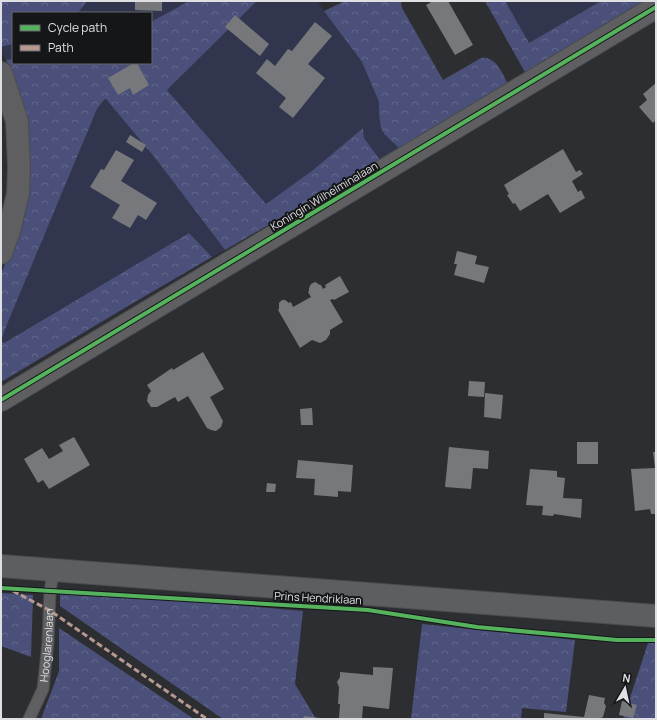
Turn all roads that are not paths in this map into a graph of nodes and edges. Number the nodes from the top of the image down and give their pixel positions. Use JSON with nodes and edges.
{"nodes":[{"id":1,"x":656,"y":7,"type":"edge"},
{"id":2,"x":1,"y":73,"type":"edge"},
{"id":3,"x":1,"y":253,"type":"edge"},
{"id":4,"x":1,"y":400,"type":"edge"},
{"id":5,"x":1,"y":566,"type":"edge"},
{"id":6,"x":54,"y":569,"type":"junction"},
{"id":7,"x":656,"y":616,"type":"edge"},
{"id":8,"x":28,"y":719,"type":"edge"}],
"edges":[{"from":1,"to":4,"type":"street","name":"Koningin Wilhelminalaan"},
{"from":2,"to":3,"type":"street"},
{"from":5,"to":6,"type":"main road","name":"Prins Hendriklaan"},
{"from":6,"to":7,"type":"main road","name":"Prins Hendriklaan"},
{"from":6,"to":8,"type":"lane","name":"Hooglarenlaan"}]}
